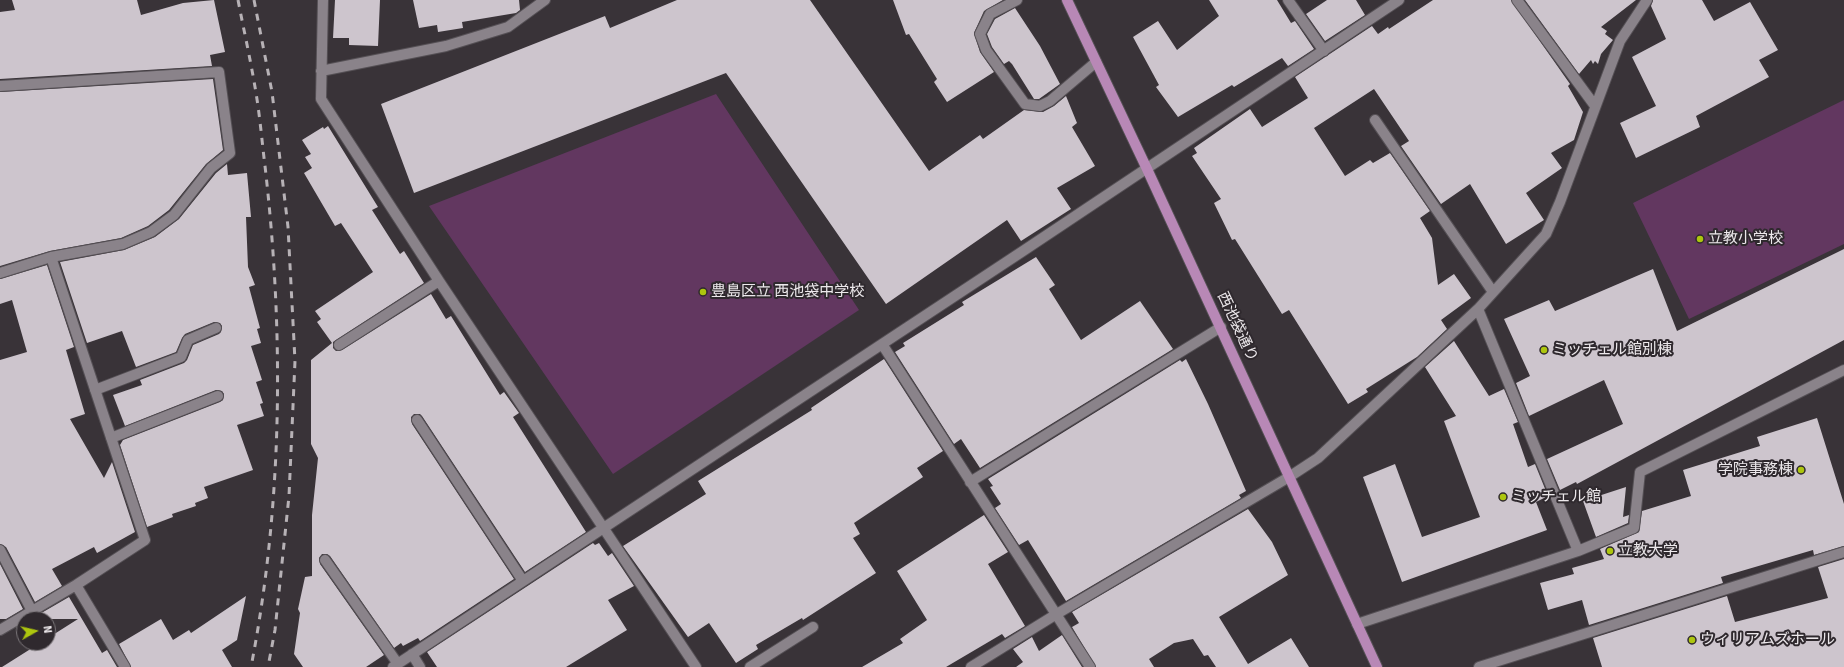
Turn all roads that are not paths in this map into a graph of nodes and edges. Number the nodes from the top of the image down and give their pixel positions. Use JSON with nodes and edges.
{"nodes":[{"id":1,"x":323,"y":0,"type":"edge"},
{"id":2,"x":545,"y":0,"type":"edge"},
{"id":3,"x":1018,"y":0,"type":"edge"},
{"id":4,"x":1067,"y":0,"type":"edge"},
{"id":5,"x":1288,"y":0,"type":"edge"},
{"id":6,"x":1399,"y":0,"type":"edge"},
{"id":7,"x":1517,"y":0,"type":"edge"},
{"id":8,"x":1647,"y":0,"type":"edge"},
{"id":9,"x":1324,"y":50,"type":"junction"},
{"id":10,"x":1096,"y":62,"type":"junction"},
{"id":11,"x":321,"y":71,"type":"junction"},
{"id":12,"x":0,"y":86,"type":"edge"},
{"id":13,"x":1596,"y":106,"type":"junction"},
{"id":14,"x":1375,"y":120,"type":"dead end"},
{"id":15,"x":1147,"y":169,"type":"junction"},
{"id":16,"x":51,"y":257,"type":"junction"},
{"id":17,"x":0,"y":273,"type":"edge"},
{"id":18,"x":439,"y":281,"type":"junction"},
{"id":19,"x":1493,"y":292,"type":"junction"},
{"id":20,"x":1478,"y":309,"type":"junction"},
{"id":21,"x":1221,"y":327,"type":"junction"},
{"id":22,"x":216,"y":328,"type":"dead end"},
{"id":23,"x":882,"y":344,"type":"junction"},
{"id":24,"x":339,"y":345,"type":"dead end"},
{"id":25,"x":1844,"y":370,"type":"edge"},
{"id":26,"x":95,"y":390,"type":"junction"},
{"id":27,"x":218,"y":396,"type":"dead end"},
{"id":28,"x":417,"y":420,"type":"dead end"},
{"id":29,"x":111,"y":438,"type":"junction"},
{"id":30,"x":1289,"y":477,"type":"junction"},
{"id":31,"x":970,"y":482,"type":"junction"},
{"id":32,"x":603,"y":528,"type":"junction"},
{"id":33,"x":0,"y":550,"type":"edge"},
{"id":34,"x":1578,"y":551,"type":"junction"},
{"id":35,"x":1844,"y":552,"type":"edge"},
{"id":36,"x":326,"y":560,"type":"dead end"},
{"id":37,"x":523,"y":581,"type":"junction"},
{"id":38,"x":76,"y":585,"type":"junction"},
{"id":39,"x":32,"y":611,"type":"joint"},
{"id":40,"x":1055,"y":615,"type":"junction"},
{"id":41,"x":16,"y":620,"type":"edge"},
{"id":42,"x":1357,"y":624,"type":"junction"},
{"id":43,"x":813,"y":627,"type":"dead end"},
{"id":44,"x":0,"y":630,"type":"edge"},
{"id":45,"x":412,"y":654,"type":"junction"},
{"id":46,"x":396,"y":665,"type":"edge"},
{"id":47,"x":126,"y":667,"type":"edge"},
{"id":48,"x":420,"y":667,"type":"edge"},
{"id":49,"x":696,"y":667,"type":"edge"},
{"id":50,"x":750,"y":667,"type":"edge"},
{"id":51,"x":971,"y":667,"type":"edge"},
{"id":52,"x":1090,"y":667,"type":"edge"},
{"id":53,"x":1377,"y":667,"type":"edge"},
{"id":54,"x":1480,"y":667,"type":"edge"}],
"edges":[{"from":1,"to":11,"type":"street"},
{"from":2,"to":11,"type":"street"},
{"from":3,"to":10,"type":"street"},
{"from":4,"to":10,"type":"main road","name":"西池袋通り"},
{"from":5,"to":9,"type":"street"},
{"from":6,"to":9,"type":"street"},
{"from":7,"to":13,"type":"street"},
{"from":8,"to":13,"type":"street"},
{"from":9,"to":15,"type":"street"},
{"from":10,"to":15,"type":"main road","name":"西池袋通り"},
{"from":11,"to":18,"type":"street"},
{"from":12,"to":16,"type":"street"},
{"from":13,"to":19,"type":"street"},
{"from":14,"to":19,"type":"street"},
{"from":15,"to":21,"type":"main road","name":"西池袋通り"},
{"from":15,"to":23,"type":"street"},
{"from":16,"to":17,"type":"street"},
{"from":16,"to":26,"type":"street"},
{"from":18,"to":24,"type":"street"},
{"from":18,"to":32,"type":"street"},
{"from":19,"to":20,"type":"street"},
{"from":20,"to":30,"type":"street"},
{"from":20,"to":34,"type":"street"},
{"from":21,"to":30,"type":"main road","name":"西池袋通り"},
{"from":21,"to":31,"type":"street"},
{"from":22,"to":26,"type":"street"},
{"from":23,"to":31,"type":"street"},
{"from":23,"to":32,"type":"street"},
{"from":25,"to":34,"type":"street"},
{"from":26,"to":29,"type":"street"},
{"from":27,"to":29,"type":"street"},
{"from":28,"to":37,"type":"street"},
{"from":29,"to":38,"type":"street"},
{"from":30,"to":40,"type":"street"},
{"from":30,"to":42,"type":"main road","name":"西池袋通り"},
{"from":31,"to":40,"type":"street"},
{"from":32,"to":37,"type":"street"},
{"from":32,"to":49,"type":"street"},
{"from":33,"to":39,"type":"street"},
{"from":34,"to":42,"type":"street"},
{"from":35,"to":54,"type":"street"},
{"from":36,"to":46,"type":"street"},
{"from":37,"to":45,"type":"street"},
{"from":38,"to":39,"type":"street"},
{"from":38,"to":47,"type":"street"},
{"from":40,"to":51,"type":"street"},
{"from":40,"to":52,"type":"street"},
{"from":41,"to":44,"type":"street"},
{"from":42,"to":53,"type":"main road","name":"西池袋通り"},
{"from":43,"to":50,"type":"street"},
{"from":45,"to":46,"type":"street"},
{"from":45,"to":48,"type":"street"}]}
